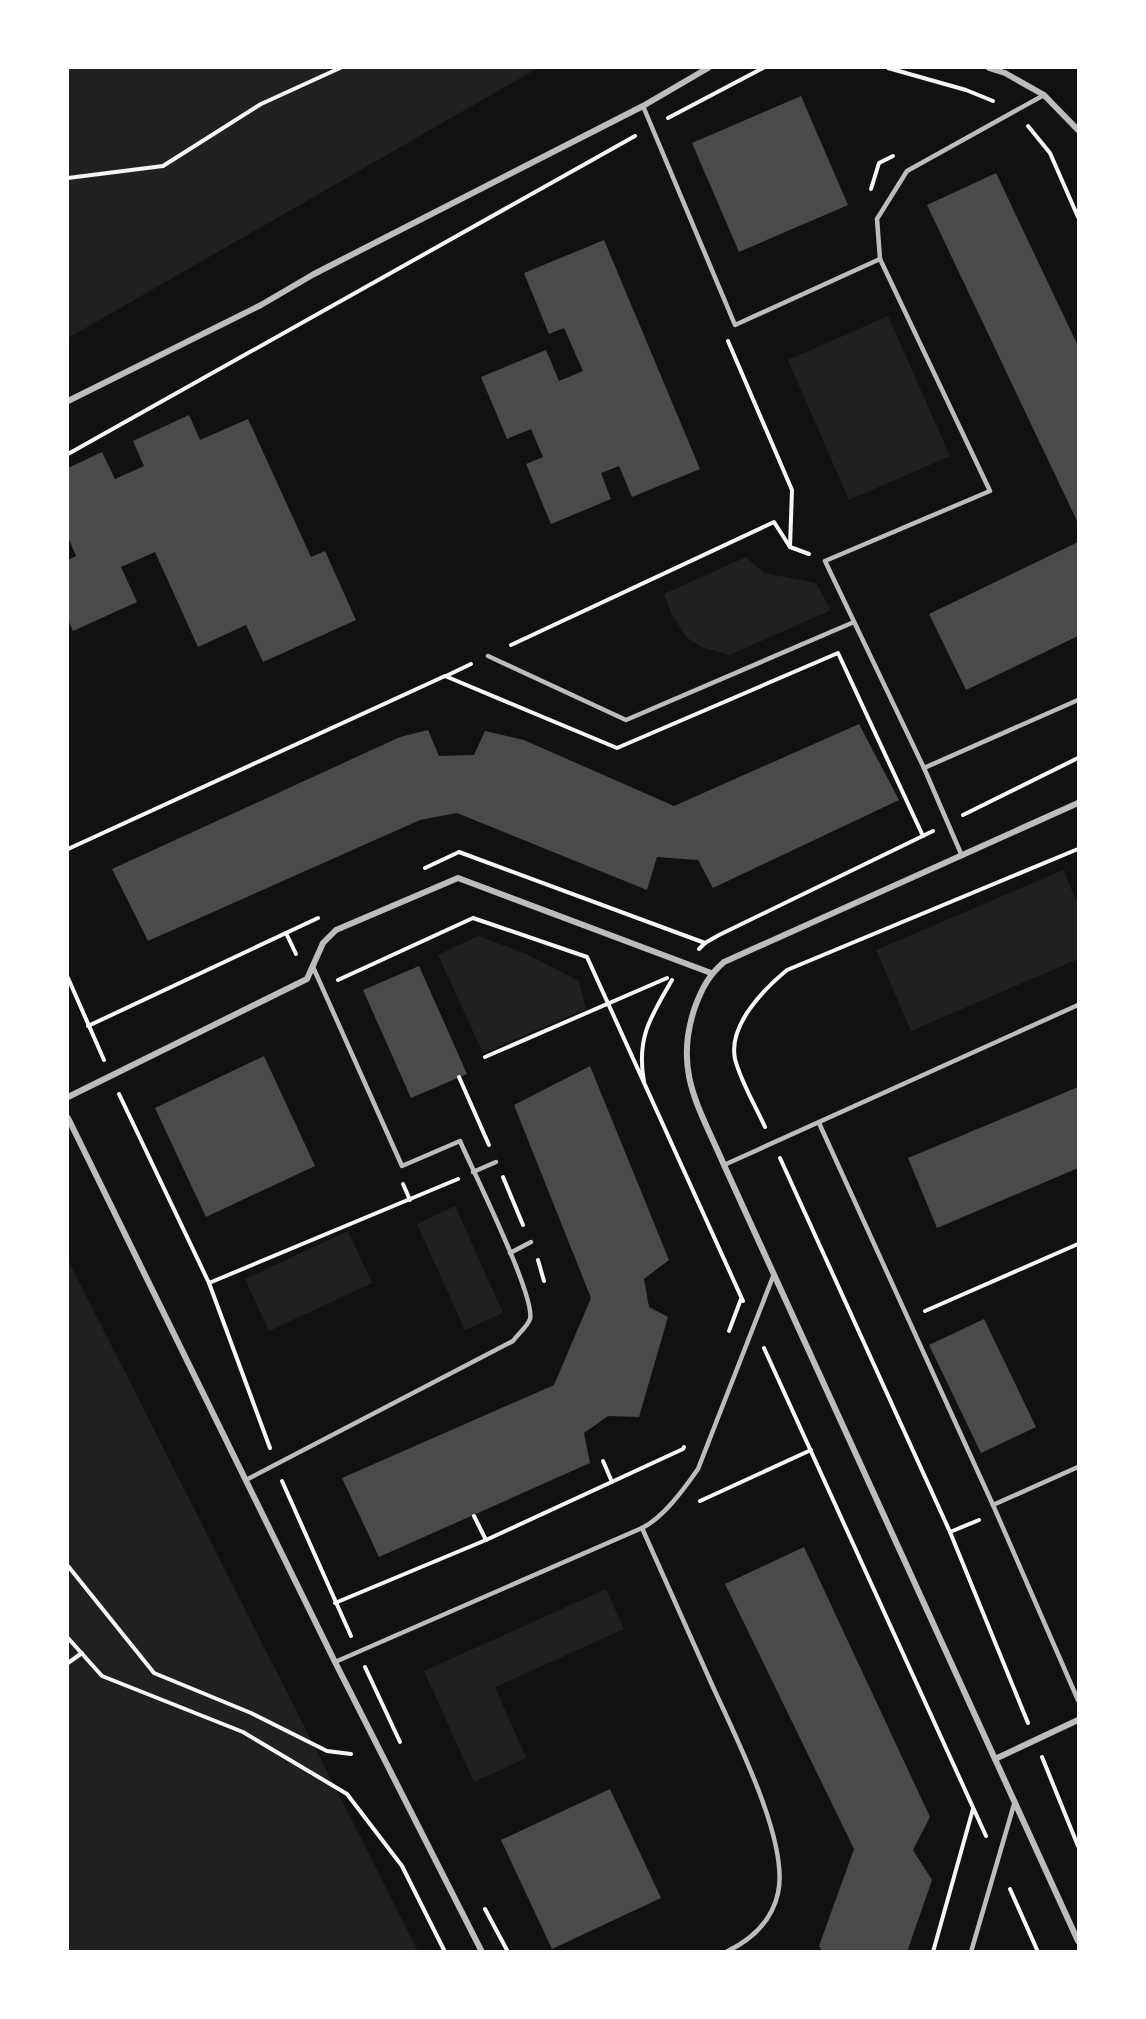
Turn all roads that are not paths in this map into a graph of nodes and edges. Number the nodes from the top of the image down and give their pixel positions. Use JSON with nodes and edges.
{"nodes":[{"id":1,"x":708,"y":68,"type":"edge"},
{"id":2,"x":988,"y":68,"type":"edge"},
{"id":3,"x":1044,"y":95,"type":"junction"},
{"id":4,"x":643,"y":106,"type":"junction"},
{"id":5,"x":1078,"y":130,"type":"edge"},
{"id":6,"x":880,"y":259,"type":"junction"},
{"id":7,"x":68,"y":401,"type":"edge"},
{"id":8,"x":854,"y":622,"type":"junction"},
{"id":9,"x":488,"y":656,"type":"road end"},
{"id":10,"x":1078,"y":700,"type":"edge"},
{"id":11,"x":924,"y":768,"type":"junction"},
{"id":12,"x":1078,"y":805,"type":"edge"},
{"id":13,"x":962,"y":856,"type":"junction"},
{"id":14,"x":312,"y":967,"type":"junction"},
{"id":15,"x":711,"y":973,"type":"junction"},
{"id":16,"x":1078,"y":1005,"type":"edge"},
{"id":17,"x":68,"y":1096,"type":"edge"},
{"id":18,"x":68,"y":1118,"type":"edge"},
{"id":19,"x":819,"y":1123,"type":"junction"},
{"id":20,"x":496,"y":1162,"type":"road end"},
{"id":21,"x":724,"y":1165,"type":"junction"},
{"id":22,"x":473,"y":1172,"type":"junction"},
{"id":23,"x":531,"y":1242,"type":"road end"},
{"id":24,"x":510,"y":1253,"type":"junction"},
{"id":25,"x":774,"y":1274,"type":"junction"},
{"id":26,"x":1078,"y":1467,"type":"edge"},
{"id":27,"x":246,"y":1480,"type":"junction"},
{"id":28,"x":993,"y":1505,"type":"junction"},
{"id":29,"x":642,"y":1528,"type":"junction"},
{"id":30,"x":335,"y":1662,"type":"junction"},
{"id":31,"x":1078,"y":1700,"type":"edge"},
{"id":32,"x":1078,"y":1720,"type":"edge"},
{"id":33,"x":995,"y":1759,"type":"junction"},
{"id":34,"x":1015,"y":1801,"type":"junction"},
{"id":35,"x":1078,"y":1941,"type":"edge"},
{"id":36,"x":482,"y":1952,"type":"edge"},
{"id":37,"x":726,"y":1952,"type":"edge"},
{"id":38,"x":971,"y":1952,"type":"edge"}],
"edges":[{"from":1,"to":4,"type":"street"},
{"from":2,"to":3,"type":"street"},
{"from":3,"to":5,"type":"street"},
{"from":3,"to":6,"type":"lane"},
{"from":4,"to":6,"type":"lane"},
{"from":4,"to":7,"type":"street"},
{"from":6,"to":8,"type":"lane"},
{"from":8,"to":9,"type":"lane"},
{"from":8,"to":11,"type":"lane"},
{"from":10,"to":11,"type":"lane"},
{"from":11,"to":13,"type":"lane"},
{"from":12,"to":13,"type":"street"},
{"from":13,"to":15,"type":"street"},
{"from":14,"to":15,"type":"street"},
{"from":14,"to":17,"type":"street"},
{"from":14,"to":22,"type":"lane"},
{"from":15,"to":21,"type":"street"},
{"from":16,"to":19,"type":"lane"},
{"from":18,"to":27,"type":"street"},
{"from":19,"to":21,"type":"lane"},
{"from":19,"to":28,"type":"lane"},
{"from":20,"to":22,"type":"lane"},
{"from":21,"to":25,"type":"street"},
{"from":22,"to":24,"type":"lane"},
{"from":23,"to":24,"type":"lane"},
{"from":24,"to":27,"type":"lane"},
{"from":25,"to":29,"type":"lane"},
{"from":25,"to":33,"type":"street"},
{"from":26,"to":28,"type":"lane"},
{"from":27,"to":30,"type":"street"},
{"from":28,"to":31,"type":"lane"},
{"from":29,"to":30,"type":"lane"},
{"from":29,"to":37,"type":"lane"},
{"from":30,"to":36,"type":"street"},
{"from":32,"to":33,"type":"street"},
{"from":33,"to":34,"type":"street"},
{"from":34,"to":35,"type":"street"},
{"from":34,"to":38,"type":"lane"}]}
